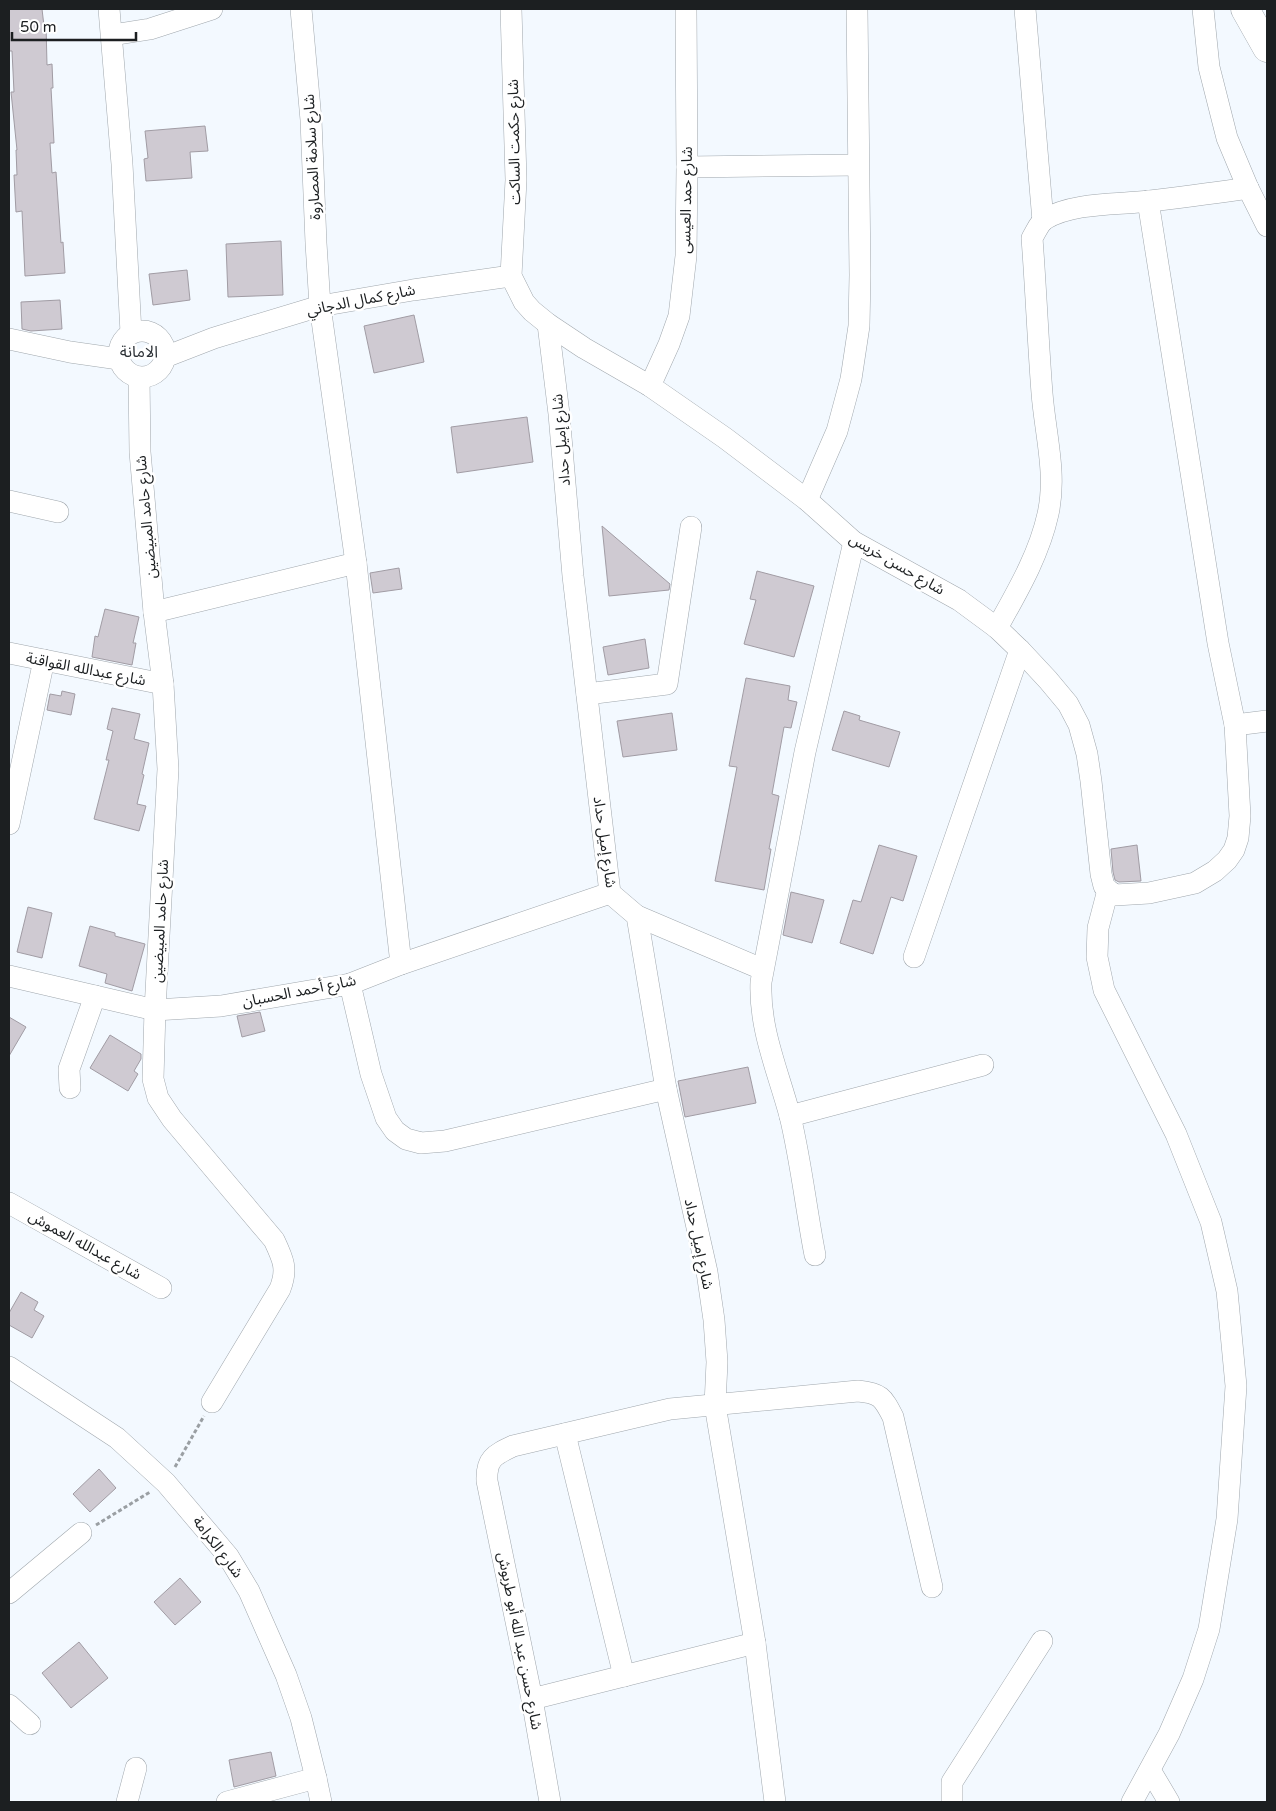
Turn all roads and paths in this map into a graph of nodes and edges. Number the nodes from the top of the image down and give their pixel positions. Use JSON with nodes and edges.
{"nodes":[{"id":1,"x":109,"y":9,"type":"edge"},
{"id":2,"x":212,"y":9,"type":"edge"},
{"id":3,"x":301,"y":9,"type":"edge"},
{"id":4,"x":511,"y":9,"type":"edge"},
{"id":5,"x":686,"y":9,"type":"edge"},
{"id":6,"x":857,"y":9,"type":"edge"},
{"id":7,"x":1025,"y":9,"type":"edge"},
{"id":8,"x":1203,"y":9,"type":"edge"},
{"id":9,"x":1245,"y":9,"type":"edge"},
{"id":10,"x":112,"y":35,"type":"junction"},
{"id":11,"x":1267,"y":48,"type":"edge"},
{"id":12,"x":858,"y":164,"type":"junction"},
{"id":13,"x":687,"y":167,"type":"junction"},
{"id":14,"x":1248,"y":188,"type":"junction"},
{"id":15,"x":1148,"y":202,"type":"junction"},
{"id":16,"x":1043,"y":221,"type":"junction"},
{"id":17,"x":1267,"y":226,"type":"edge"},
{"id":18,"x":511,"y":276,"type":"junction"},
{"id":19,"x":320,"y":306,"type":"junction"},
{"id":20,"x":548,"y":324,"type":"junction"},
{"id":21,"x":132,"y":333,"type":"junction"},
{"id":22,"x":9,"y":339,"type":"edge"},
{"id":23,"x":163,"y":349,"type":"junction"},
{"id":24,"x":119,"y":359,"type":"junction"},
{"id":25,"x":139,"y":377,"type":"junction"},
{"id":26,"x":650,"y":386,"type":"junction"},
{"id":27,"x":807,"y":500,"type":"junction"},
{"id":28,"x":9,"y":501,"type":"edge"},
{"id":29,"x":58,"y":512,"type":"dead end"},
{"id":30,"x":691,"y":527,"type":"dead end"},
{"id":31,"x":854,"y":542,"type":"junction"},
{"id":32,"x":356,"y":563,"type":"junction"},
{"id":33,"x":154,"y":612,"type":"junction"},
{"id":34,"x":997,"y":628,"type":"junction"},
{"id":35,"x":1020,"y":650,"type":"junction"},
{"id":36,"x":9,"y":653,"type":"edge"},
{"id":37,"x":44,"y":660,"type":"junction"},
{"id":38,"x":163,"y":684,"type":"junction"},
{"id":39,"x":587,"y":694,"type":"junction"},
{"id":40,"x":1267,"y":721,"type":"edge"},
{"id":41,"x":1234,"y":725,"type":"junction"},
{"id":42,"x":9,"y":824,"type":"edge"},
{"id":43,"x":1104,"y":882,"type":"junction"},
{"id":44,"x":610,"y":893,"type":"junction"},
{"id":45,"x":637,"y":916,"type":"junction"},
{"id":46,"x":914,"y":957,"type":"dead end"},
{"id":47,"x":401,"y":964,"type":"junction"},
{"id":48,"x":762,"y":969,"type":"junction"},
{"id":49,"x":9,"y":976,"type":"edge"},
{"id":50,"x":350,"y":984,"type":"junction"},
{"id":51,"x":95,"y":996,"type":"junction"},
{"id":52,"x":155,"y":1010,"type":"junction"},
{"id":53,"x":983,"y":1065,"type":"dead end"},
{"id":54,"x":70,"y":1088,"type":"dead end"},
{"id":55,"x":666,"y":1089,"type":"junction"},
{"id":56,"x":790,"y":1116,"type":"junction"},
{"id":57,"x":9,"y":1203,"type":"edge"},
{"id":58,"x":815,"y":1255,"type":"dead end"},
{"id":59,"x":160,"y":1288,"type":"dead end"},
{"id":60,"x":12,"y":1374,"type":"edge"},
{"id":61,"x":212,"y":1402,"type":"joint"},
{"id":62,"x":715,"y":1404,"type":"junction"},
{"id":63,"x":565,"y":1434,"type":"junction"},
{"id":64,"x":166,"y":1483,"type":"junction"},
{"id":65,"x":81,"y":1534,"type":"joint"},
{"id":66,"x":932,"y":1588,"type":"dead end"},
{"id":67,"x":9,"y":1593,"type":"edge"},
{"id":68,"x":1042,"y":1641,"type":"dead end"},
{"id":69,"x":754,"y":1643,"type":"junction"},
{"id":70,"x":624,"y":1676,"type":"junction"},
{"id":71,"x":532,"y":1699,"type":"junction"},
{"id":72,"x":9,"y":1705,"type":"edge"},
{"id":73,"x":30,"y":1724,"type":"dead end"},
{"id":74,"x":136,"y":1768,"type":"dead end"},
{"id":75,"x":1150,"y":1770,"type":"junction"},
{"id":76,"x":316,"y":1778,"type":"junction"},
{"id":77,"x":127,"y":1802,"type":"edge"},
{"id":78,"x":227,"y":1802,"type":"edge"},
{"id":79,"x":321,"y":1802,"type":"edge"},
{"id":80,"x":550,"y":1802,"type":"edge"},
{"id":81,"x":775,"y":1802,"type":"edge"},
{"id":82,"x":952,"y":1802,"type":"edge"},
{"id":83,"x":1132,"y":1802,"type":"edge"},
{"id":84,"x":1169,"y":1802,"type":"edge"}],
"edges":[{"from":1,"to":10,"type":"street"},
{"from":2,"to":10,"type":"street"},
{"from":3,"to":19,"type":"street","name":"شارع سلامة المصاروة"},
{"from":4,"to":18,"type":"street","name":"شارع حكمت الساكت"},
{"from":5,"to":13,"type":"street","name":"شارع حمد العيسى"},
{"from":6,"to":12,"type":"street"},
{"from":7,"to":16,"type":"street"},
{"from":8,"to":14,"type":"street"},
{"from":9,"to":11,"type":"highway"},
{"from":10,"to":21,"type":"street"},
{"from":12,"to":13,"type":"street"},
{"from":12,"to":27,"type":"street"},
{"from":13,"to":26,"type":"street","name":"شارع حمد العيسى"},
{"from":14,"to":15,"type":"street"},
{"from":14,"to":17,"type":"street"},
{"from":15,"to":16,"type":"street"},
{"from":15,"to":41,"type":"street"},
{"from":16,"to":34,"type":"street"},
{"from":18,"to":19,"type":"street","name":"شارع كمال الدجاني"},
{"from":18,"to":20,"type":"street","name":"شارع حسن خريس"},
{"from":19,"to":23,"type":"street","name":"شارع كمال الدجاني"},
{"from":19,"to":32,"type":"street","name":"شارع سلامة المصاروة"},
{"from":20,"to":26,"type":"street","name":"شارع حسن خريس"},
{"from":20,"to":39,"type":"street","name":"شارع إميل حداد"},
{"from":21,"to":23,"type":"street"},
{"from":21,"to":24,"type":"street"},
{"from":22,"to":24,"type":"street"},
{"from":23,"to":25,"type":"street"},
{"from":24,"to":25,"type":"street"},
{"from":25,"to":33,"type":"street","name":"شارع حامد المبيضين"},
{"from":26,"to":27,"type":"street","name":"شارع حسن خريس"},
{"from":27,"to":31,"type":"street","name":"شارع حسن خريس"},
{"from":28,"to":29,"type":"street"},
{"from":30,"to":39,"type":"street"},
{"from":31,"to":34,"type":"street","name":"شارع حسن خريس"},
{"from":31,"to":48,"type":"street"},
{"from":32,"to":33,"type":"street"},
{"from":32,"to":47,"type":"street","name":"شارع سلامة المصاروة"},
{"from":33,"to":38,"type":"street","name":"شارع حامد المبيضين"},
{"from":34,"to":35,"type":"street","name":"شارع حسن خريس"},
{"from":35,"to":43,"type":"street","name":"شارع حسن خريس"},
{"from":35,"to":46,"type":"street"},
{"from":36,"to":37,"type":"street","name":"شارع عبدالله القواقنة"},
{"from":37,"to":38,"type":"street","name":"شارع عبدالله القواقنة"},
{"from":37,"to":42,"type":"street"},
{"from":38,"to":52,"type":"street","name":"شارع حامد المبيضين"},
{"from":39,"to":44,"type":"street","name":"شارع إميل حداد"},
{"from":40,"to":41,"type":"street"},
{"from":41,"to":43,"type":"street"},
{"from":43,"to":75,"type":"street"},
{"from":44,"to":45,"type":"street","name":"شارع إميل حداد"},
{"from":44,"to":47,"type":"street","name":"شارع أحمد الحسبان"},
{"from":45,"to":48,"type":"street"},
{"from":45,"to":55,"type":"street","name":"شارع إميل حداد"},
{"from":47,"to":50,"type":"street","name":"شارع أحمد الحسبان"},
{"from":48,"to":56,"type":"street"},
{"from":49,"to":51,"type":"street","name":"شارع أحمد الحسبان"},
{"from":50,"to":52,"type":"street","name":"شارع أحمد الحسبان"},
{"from":50,"to":55,"type":"street"},
{"from":51,"to":52,"type":"street","name":"شارع أحمد الحسبان"},
{"from":51,"to":54,"type":"street"},
{"from":52,"to":61,"type":"street","name":"شارع حامد المبيضين"},
{"from":53,"to":56,"type":"street"},
{"from":55,"to":62,"type":"street","name":"شارع إميل حداد"},
{"from":56,"to":58,"type":"street"},
{"from":57,"to":59,"type":"street","name":"شارع عبدالله العموش"},
{"from":60,"to":64,"type":"street","name":"شارع الكرامة"},
{"from":61,"to":64,"type":"path"},
{"from":62,"to":63,"type":"street"},
{"from":62,"to":66,"type":"street"},
{"from":62,"to":69,"type":"street","name":"شارع إميل حداد"},
{"from":63,"to":70,"type":"street"},
{"from":63,"to":71,"type":"street","name":"شارع حسن عبد الله أبو طربوش"},
{"from":64,"to":65,"type":"path"},
{"from":64,"to":76,"type":"street","name":"شارع الكرامة"},
{"from":65,"to":67,"type":"street"},
{"from":68,"to":82,"type":"street"},
{"from":69,"to":70,"type":"street"},
{"from":69,"to":81,"type":"street","name":"شارع إميل حداد"},
{"from":70,"to":71,"type":"street"},
{"from":71,"to":80,"type":"street","name":"شارع حسن عبد الله أبو طربوش"},
{"from":72,"to":73,"type":"street"},
{"from":74,"to":77,"type":"street"},
{"from":75,"to":83,"type":"street"},
{"from":75,"to":84,"type":"street"},
{"from":76,"to":78,"type":"street"},
{"from":76,"to":79,"type":"street","name":"شارع الكرامة"}]}
